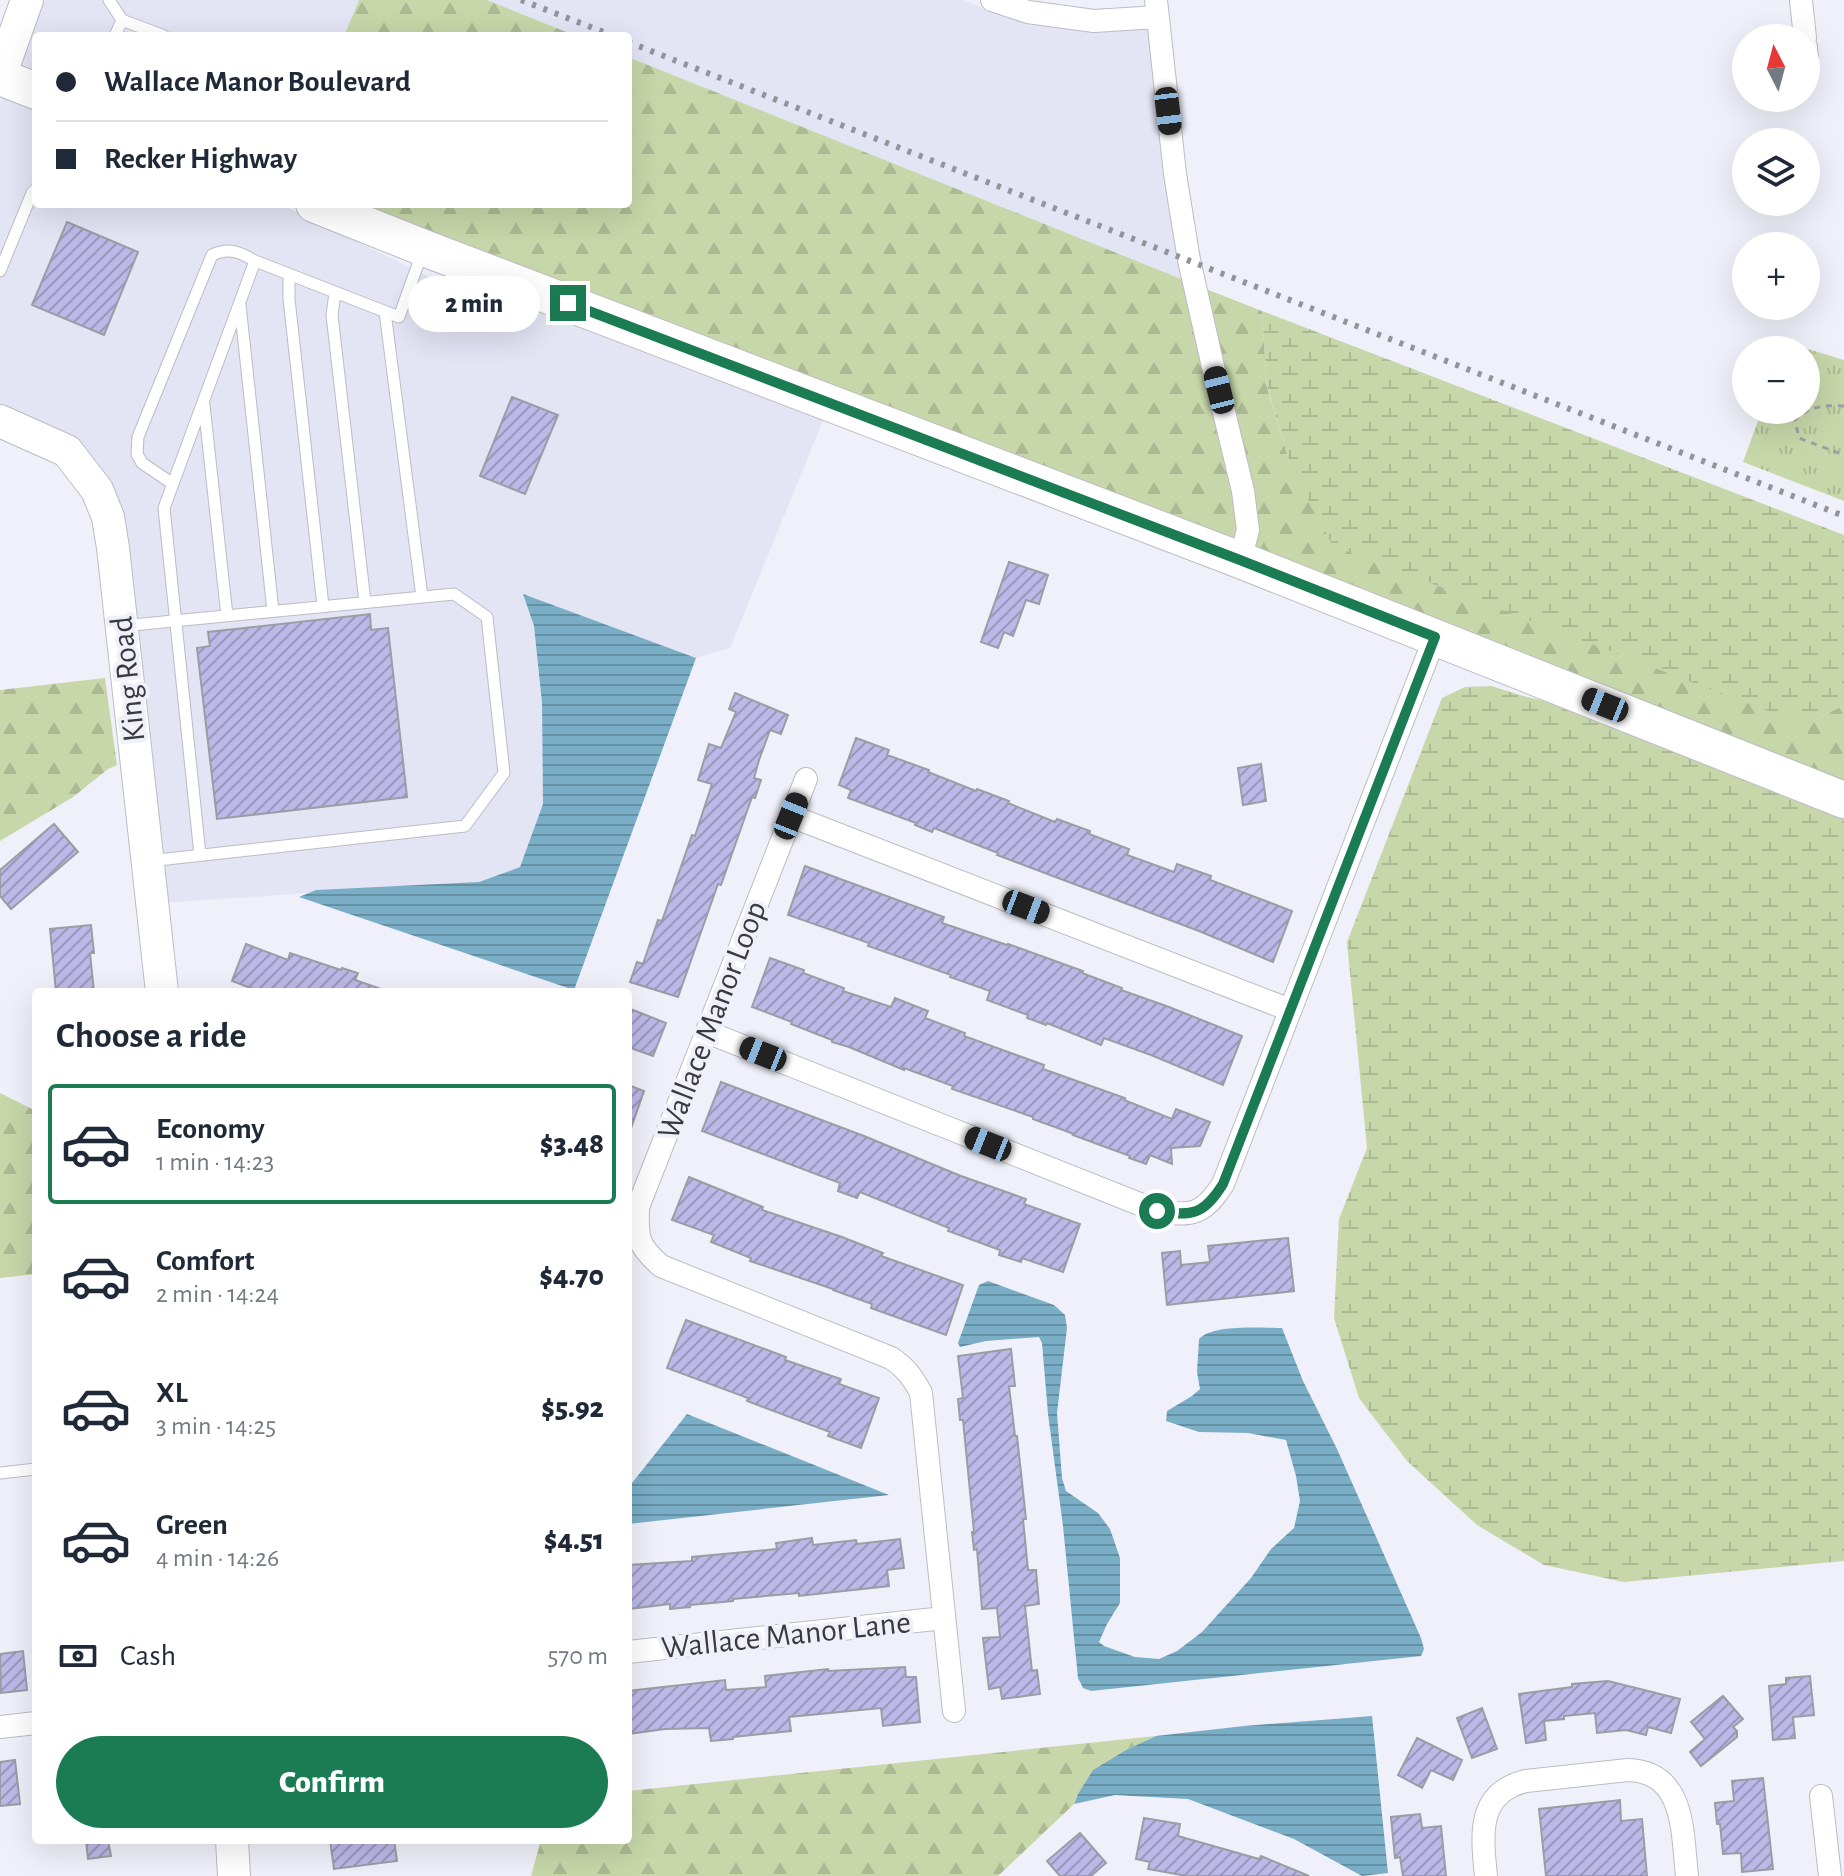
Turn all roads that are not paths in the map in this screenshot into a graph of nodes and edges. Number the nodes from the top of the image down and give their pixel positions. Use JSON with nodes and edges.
{"nodes":[{"id":1,"x":27,"y":0,"type":"edge"},
{"id":2,"x":109,"y":0,"type":"edge"},
{"id":3,"x":992,"y":0,"type":"edge"},
{"id":4,"x":1801,"y":0,"type":"edge"},
{"id":5,"x":1157,"y":9,"type":"edge"},
{"id":6,"x":122,"y":20,"type":"junction"},
{"id":7,"x":1804,"y":24,"type":"edge"},
{"id":8,"x":117,"y":32,"type":"edge"},
{"id":9,"x":154,"y":32,"type":"edge"},
{"id":10,"x":0,"y":76,"type":"edge"},
{"id":11,"x":32,"y":89,"type":"edge"},
{"id":12,"x":32,"y":193,"type":"edge"},
{"id":13,"x":324,"y":208,"type":"edge"},
{"id":14,"x":424,"y":248,"type":"junction"},
{"id":15,"x":255,"y":261,"type":"junction"},
{"id":16,"x":0,"y":271,"type":"edge"},
{"id":17,"x":289,"y":275,"type":"junction"},
{"id":18,"x":335,"y":293,"type":"junction"},
{"id":19,"x":240,"y":303,"type":"junction"},
{"id":20,"x":385,"y":312,"type":"junction"},
{"id":21,"x":204,"y":401,"type":"junction"},
{"id":22,"x":0,"y":421,"type":"edge"},
{"id":23,"x":173,"y":484,"type":"junction"},
{"id":24,"x":1240,"y":560,"type":"junction"},
{"id":25,"x":422,"y":597,"type":"junction"},
{"id":26,"x":365,"y":602,"type":"junction"},
{"id":27,"x":323,"y":606,"type":"junction"},
{"id":28,"x":273,"y":611,"type":"junction"},
{"id":29,"x":227,"y":616,"type":"junction"},
{"id":30,"x":176,"y":621,"type":"junction"},
{"id":31,"x":122,"y":626,"type":"junction"},
{"id":32,"x":1435,"y":637,"type":"junction"},
{"id":33,"x":806,"y":779,"type":"dead end"},
{"id":34,"x":1844,"y":800,"type":"edge"},
{"id":35,"x":791,"y":816,"type":"junction"},
{"id":36,"x":200,"y":855,"type":"junction"},
{"id":37,"x":148,"y":861,"type":"junction"},
{"id":38,"x":162,"y":988,"type":"edge"},
{"id":39,"x":1290,"y":1010,"type":"junction"},
{"id":40,"x":707,"y":1032,"type":"junction"},
{"id":41,"x":637,"y":1184,"type":"edge"},
{"id":42,"x":32,"y":1469,"type":"edge"},
{"id":43,"x":0,"y":1473,"type":"edge"},
{"id":44,"x":944,"y":1618,"type":"junction"},
{"id":45,"x":632,"y":1652,"type":"edge"},
{"id":46,"x":954,"y":1711,"type":"dead end"},
{"id":47,"x":32,"y":1723,"type":"edge"},
{"id":48,"x":0,"y":1727,"type":"edge"},
{"id":49,"x":1821,"y":1796,"type":"dead end"},
{"id":50,"x":232,"y":1844,"type":"edge"},
{"id":51,"x":234,"y":1876,"type":"edge"},
{"id":52,"x":1486,"y":1876,"type":"edge"},
{"id":53,"x":1687,"y":1876,"type":"edge"},
{"id":54,"x":1830,"y":1876,"type":"edge"}],
"edges":[{"from":1,"to":10,"type":"street"},
{"from":2,"to":6,"type":"lane"},
{"from":3,"to":5,"type":"street"},
{"from":4,"to":7,"type":"street"},
{"from":5,"to":24,"type":"street"},
{"from":6,"to":8,"type":"lane"},
{"from":6,"to":9,"type":"lane"},
{"from":10,"to":11,"type":"main road"},
{"from":12,"to":16,"type":"lane"},
{"from":13,"to":14,"type":"main road"},
{"from":14,"to":20,"type":"lane"},
{"from":14,"to":24,"type":"main road"},
{"from":15,"to":17,"type":"lane"},
{"from":15,"to":19,"type":"lane"},
{"from":15,"to":23,"type":"lane"},
{"from":17,"to":18,"type":"lane"},
{"from":17,"to":27,"type":"lane"},
{"from":18,"to":20,"type":"lane"},
{"from":18,"to":26,"type":"lane"},
{"from":19,"to":21,"type":"lane"},
{"from":19,"to":28,"type":"lane"},
{"from":20,"to":25,"type":"lane"},
{"from":21,"to":23,"type":"lane"},
{"from":21,"to":29,"type":"lane"},
{"from":22,"to":31,"type":"street","name":"King Road"},
{"from":23,"to":30,"type":"lane"},
{"from":24,"to":32,"type":"main road"},
{"from":25,"to":26,"type":"lane"},
{"from":25,"to":36,"type":"lane"},
{"from":26,"to":27,"type":"lane"},
{"from":27,"to":28,"type":"lane"},
{"from":28,"to":29,"type":"lane"},
{"from":29,"to":30,"type":"lane"},
{"from":30,"to":31,"type":"lane"},
{"from":30,"to":36,"type":"lane"},
{"from":31,"to":37,"type":"street","name":"King Road"},
{"from":32,"to":34,"type":"main road"},
{"from":32,"to":39,"type":"street"},
{"from":33,"to":35,"type":"street","name":"Wallace Manor Loop"},
{"from":35,"to":39,"type":"street"},
{"from":35,"to":40,"type":"street","name":"Wallace Manor Loop"},
{"from":36,"to":37,"type":"lane"},
{"from":37,"to":38,"type":"street","name":"King Road"},
{"from":39,"to":40,"type":"street"},
{"from":40,"to":41,"type":"street","name":"Wallace Manor Loop"},
{"from":41,"to":44,"type":"street","name":"Wallace Manor Loop"},
{"from":42,"to":43,"type":"lane"},
{"from":44,"to":45,"type":"street","name":"Wallace Manor Lane"},
{"from":44,"to":46,"type":"street","name":"Wallace Manor Loop"},
{"from":47,"to":48,"type":"street"},
{"from":49,"to":54,"type":"street"},
{"from":50,"to":51,"type":"street"},
{"from":52,"to":53,"type":"street"}]}
